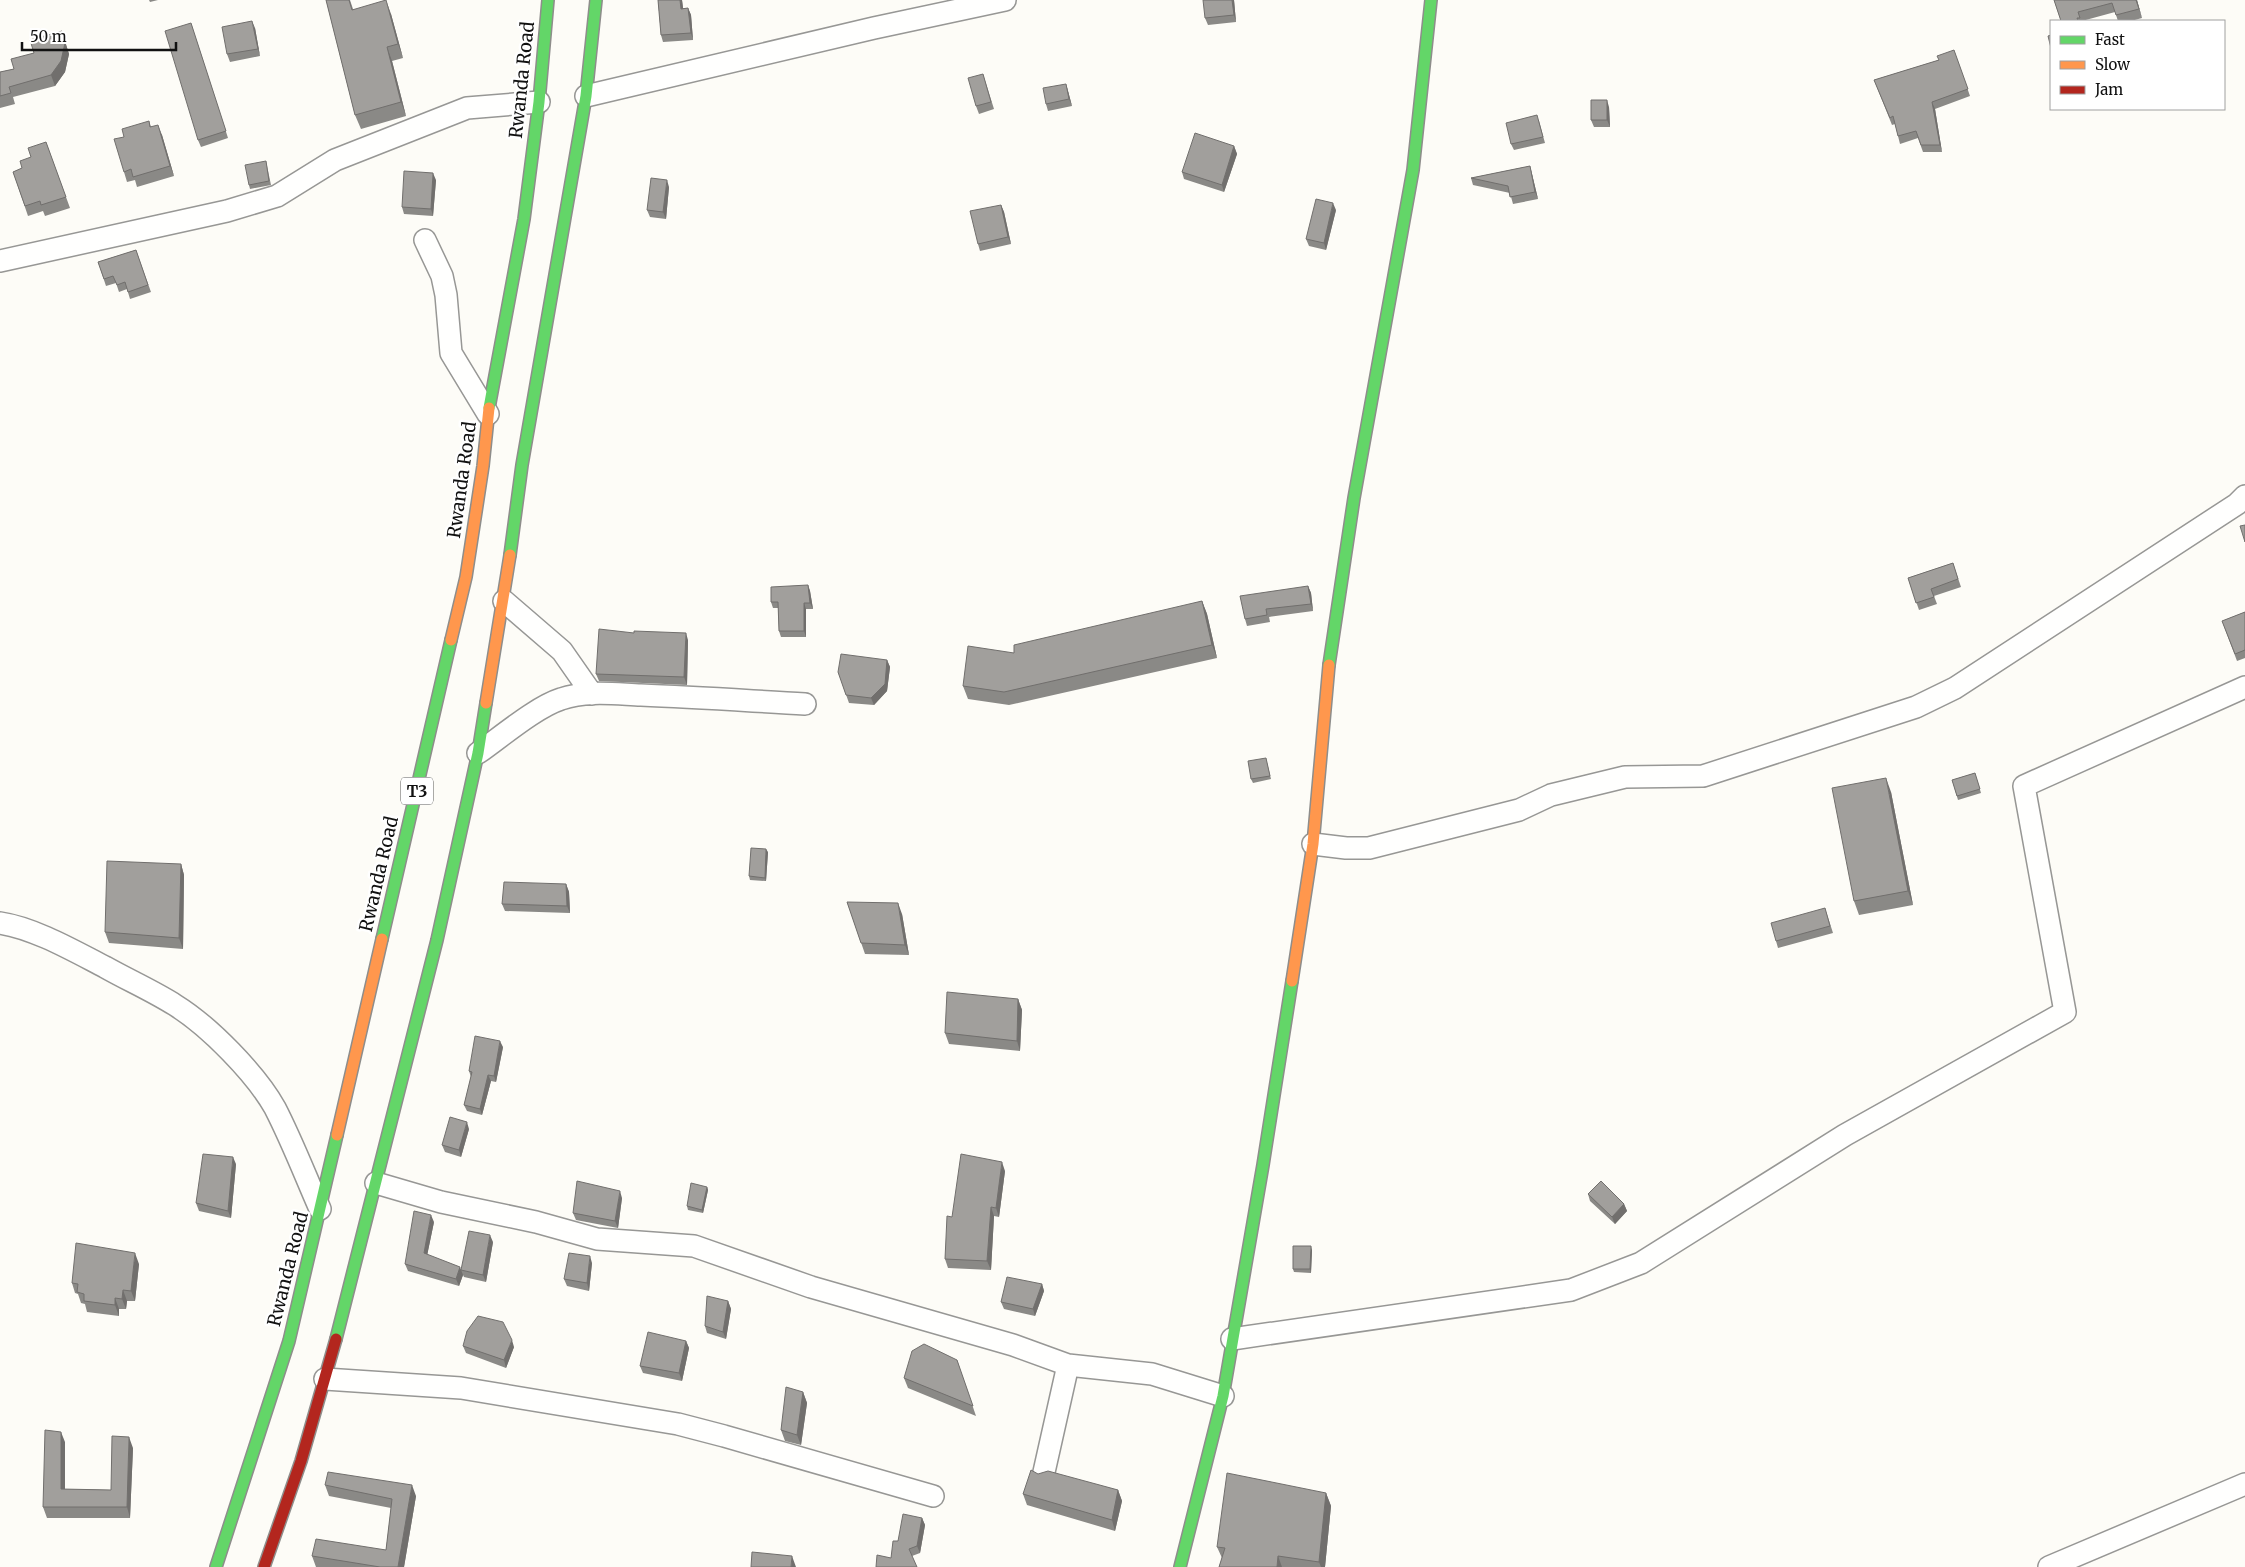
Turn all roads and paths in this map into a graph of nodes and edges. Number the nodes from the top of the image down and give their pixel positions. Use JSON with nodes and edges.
{"nodes":[{"id":1,"x":548,"y":0,"type":"edge"},
{"id":2,"x":596,"y":0,"type":"edge"},
{"id":3,"x":1005,"y":0,"type":"edge"},
{"id":4,"x":1431,"y":0,"type":"edge"},
{"id":5,"x":586,"y":96,"type":"junction"},
{"id":6,"x":540,"y":102,"type":"junction"},
{"id":7,"x":425,"y":240,"type":"dead end"},
{"id":8,"x":0,"y":261,"type":"edge"},
{"id":9,"x":488,"y":414,"type":"junction"},
{"id":10,"x":2245,"y":496,"type":"edge"},
{"id":11,"x":504,"y":601,"type":"junction"},
{"id":12,"x":2245,"y":687,"type":"edge"},
{"id":13,"x":592,"y":694,"type":"junction"},
{"id":14,"x":806,"y":704,"type":"dead end"},
{"id":15,"x":478,"y":753,"type":"junction"},
{"id":16,"x":1313,"y":844,"type":"junction"},
{"id":17,"x":0,"y":923,"type":"edge"},
{"id":18,"x":376,"y":1183,"type":"junction"},
{"id":19,"x":320,"y":1209,"type":"junction"},
{"id":20,"x":1232,"y":1339,"type":"junction"},
{"id":21,"x":1068,"y":1365,"type":"junction"},
{"id":22,"x":325,"y":1379,"type":"junction"},
{"id":23,"x":1223,"y":1396,"type":"junction"},
{"id":24,"x":1044,"y":1472,"type":"edge"},
{"id":25,"x":2245,"y":1484,"type":"edge"},
{"id":26,"x":934,"y":1496,"type":"dead end"},
{"id":27,"x":216,"y":1567,"type":"edge"},
{"id":28,"x":264,"y":1567,"type":"edge"},
{"id":29,"x":1180,"y":1567,"type":"edge"},
{"id":30,"x":2048,"y":1567,"type":"edge"}],
"edges":[{"from":1,"to":6,"type":"main road","name":"Rwanda Road","number":"T3"},
{"from":2,"to":5,"type":"main road"},
{"from":3,"to":5,"type":"street"},
{"from":4,"to":16,"type":"main road"},
{"from":5,"to":11,"type":"main road"},
{"from":6,"to":8,"type":"street"},
{"from":6,"to":9,"type":"main road","name":"Rwanda Road","number":"T3"},
{"from":7,"to":9,"type":"street"},
{"from":9,"to":19,"type":"main road","name":"Rwanda Road","number":"T3"},
{"from":10,"to":16,"type":"street"},
{"from":11,"to":13,"type":"street"},
{"from":11,"to":15,"type":"main road"},
{"from":12,"to":20,"type":"street"},
{"from":13,"to":14,"type":"street"},
{"from":13,"to":15,"type":"street"},
{"from":15,"to":18,"type":"main road"},
{"from":16,"to":20,"type":"main road"},
{"from":17,"to":19,"type":"street"},
{"from":18,"to":21,"type":"street"},
{"from":18,"to":22,"type":"main road"},
{"from":19,"to":27,"type":"main road","name":"Rwanda Road","number":"T3"},
{"from":20,"to":23,"type":"main road"},
{"from":21,"to":23,"type":"street"},
{"from":21,"to":24,"type":"street"},
{"from":22,"to":26,"type":"street"},
{"from":22,"to":28,"type":"main road"},
{"from":23,"to":29,"type":"main road"},
{"from":25,"to":30,"type":"street"}]}
